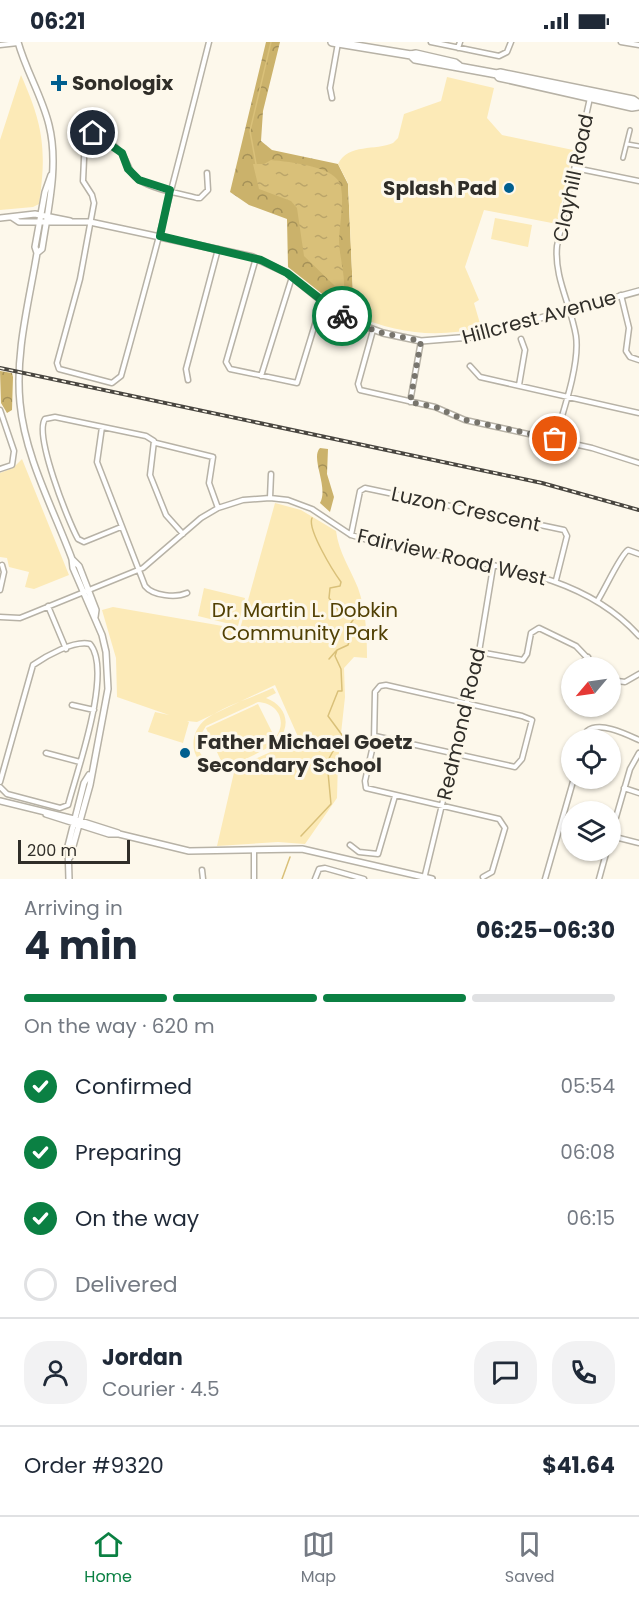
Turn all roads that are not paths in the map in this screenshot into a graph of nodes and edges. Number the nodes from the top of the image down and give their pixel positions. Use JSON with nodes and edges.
{"nodes":[{"id":1,"x":209,"y":42,"type":"edge"},
{"id":2,"x":336,"y":42,"type":"edge"},
{"id":3,"x":431,"y":42,"type":"edge"},
{"id":4,"x":460,"y":42,"type":"edge"},
{"id":5,"x":511,"y":42,"type":"edge"},
{"id":6,"x":621,"y":42,"type":"edge"},
{"id":7,"x":18,"y":43,"type":"edge"},
{"id":8,"x":365,"y":44,"type":"edge"},
{"id":9,"x":0,"y":45,"type":"edge"},
{"id":10,"x":639,"y":45,"type":"edge"},
{"id":11,"x":458,"y":48,"type":"junction"},
{"id":12,"x":590,"y":95,"type":"junction"},
{"id":13,"x":332,"y":98,"type":"dead end"},
{"id":14,"x":639,"y":105,"type":"edge"},
{"id":15,"x":630,"y":130,"type":"dead end"},
{"id":16,"x":627,"y":144,"type":"junction"},
{"id":17,"x":639,"y":146,"type":"edge"},
{"id":18,"x":623,"y":158,"type":"dead end"},
{"id":19,"x":575,"y":168,"type":"junction"},
{"id":20,"x":207,"y":172,"type":"dead end"},
{"id":21,"x":639,"y":181,"type":"edge"},
{"id":22,"x":170,"y":190,"type":"junction"},
{"id":23,"x":0,"y":218,"type":"edge"},
{"id":24,"x":44,"y":219,"type":"junction"},
{"id":25,"x":90,"y":222,"type":"junction"},
{"id":26,"x":160,"y":236,"type":"junction"},
{"id":27,"x":218,"y":249,"type":"junction"},
{"id":28,"x":256,"y":258,"type":"junction"},
{"id":29,"x":292,"y":277,"type":"junction"},
{"id":30,"x":639,"y":291,"type":"edge"},
{"id":31,"x":621,"y":295,"type":"junction"},
{"id":32,"x":324,"y":303,"type":"junction"},
{"id":33,"x":569,"y":310,"type":"junction"},
{"id":34,"x":373,"y":330,"type":"junction"},
{"id":35,"x":520,"y":339,"type":"dead end"},
{"id":36,"x":421,"y":341,"type":"junction"},
{"id":37,"x":639,"y":360,"type":"edge"},
{"id":38,"x":470,"y":366,"type":"dead end"},
{"id":39,"x":261,"y":376,"type":"junction"},
{"id":40,"x":188,"y":380,"type":"dead end"},
{"id":41,"x":519,"y":385,"type":"junction"},
{"id":42,"x":568,"y":395,"type":"junction"},
{"id":43,"x":410,"y":402,"type":"junction"},
{"id":44,"x":0,"y":410,"type":"edge"},
{"id":45,"x":639,"y":413,"type":"edge"},
{"id":46,"x":102,"y":427,"type":"junction"},
{"id":47,"x":555,"y":439,"type":"junction"},
{"id":48,"x":156,"y":443,"type":"junction"},
{"id":49,"x":639,"y":463,"type":"edge"},
{"id":50,"x":0,"y":469,"type":"edge"},
{"id":51,"x":271,"y":474,"type":"dead end"},
{"id":52,"x":270,"y":498,"type":"junction"},
{"id":53,"x":218,"y":508,"type":"junction"},
{"id":54,"x":122,"y":527,"type":"junction"},
{"id":55,"x":183,"y":534,"type":"junction"},
{"id":56,"x":351,"y":535,"type":"junction"},
{"id":57,"x":639,"y":554,"type":"edge"},
{"id":58,"x":2,"y":566,"type":"dead end"},
{"id":59,"x":493,"y":567,"type":"junction"},
{"id":60,"x":138,"y":570,"type":"junction"},
{"id":61,"x":556,"y":580,"type":"junction"},
{"id":62,"x":0,"y":590,"type":"edge"},
{"id":63,"x":85,"y":591,"type":"junction"},
{"id":64,"x":187,"y":593,"type":"dead end"},
{"id":65,"x":598,"y":600,"type":"junction"},
{"id":66,"x":48,"y":606,"type":"junction"},
{"id":67,"x":0,"y":617,"type":"edge"},
{"id":68,"x":639,"y":636,"type":"edge"},
{"id":69,"x":66,"y":649,"type":"junction"},
{"id":70,"x":479,"y":652,"type":"junction"},
{"id":71,"x":588,"y":657,"type":"edge"},
{"id":72,"x":639,"y":674,"type":"edge"},
{"id":73,"x":621,"y":681,"type":"edge"},
{"id":74,"x":72,"y":705,"type":"dead end"},
{"id":75,"x":466,"y":705,"type":"junction"},
{"id":76,"x":94,"y":710,"type":"junction"},
{"id":77,"x":589,"y":729,"type":"edge"},
{"id":78,"x":610,"y":729,"type":"edge"},
{"id":79,"x":621,"y":732,"type":"edge"},
{"id":80,"x":375,"y":736,"type":"junction"},
{"id":81,"x":639,"y":740,"type":"edge"},
{"id":82,"x":46,"y":753,"type":"dead end"},
{"id":83,"x":639,"y":753,"type":"edge"},
{"id":84,"x":454,"y":755,"type":"junction"},
{"id":85,"x":80,"y":762,"type":"junction"},
{"id":86,"x":0,"y":785,"type":"edge"},
{"id":87,"x":571,"y":789,"type":"edge"},
{"id":88,"x":624,"y":789,"type":"junction"},
{"id":89,"x":639,"y":793,"type":"edge"},
{"id":90,"x":395,"y":796,"type":"junction"},
{"id":91,"x":0,"y":801,"type":"edge"},
{"id":92,"x":621,"y":801,"type":"edge"},
{"id":93,"x":442,"y":808,"type":"junction"},
{"id":94,"x":77,"y":822,"type":"junction"},
{"id":95,"x":621,"y":839,"type":"edge"},
{"id":96,"x":639,"y":843,"type":"edge"},
{"id":97,"x":350,"y":845,"type":"dead end"},
{"id":98,"x":254,"y":850,"type":"junction"},
{"id":99,"x":604,"y":861,"type":"edge"},
{"id":100,"x":202,"y":870,"type":"dead end"},
{"id":101,"x":483,"y":877,"type":"dead end"},
{"id":102,"x":424,"y":878,"type":"edge"},
{"id":103,"x":69,"y":879,"type":"edge"},
{"id":104,"x":203,"y":879,"type":"edge"},
{"id":105,"x":254,"y":879,"type":"edge"},
{"id":106,"x":315,"y":879,"type":"edge"},
{"id":107,"x":364,"y":879,"type":"edge"},
{"id":108,"x":432,"y":879,"type":"edge"},
{"id":109,"x":545,"y":879,"type":"edge"},
{"id":110,"x":599,"y":879,"type":"edge"}],
"edges":[{"from":1,"to":22,"type":"street"},
{"from":2,"to":8,"type":"main road"},
{"from":2,"to":13,"type":"street"},
{"from":3,"to":11,"type":"street"},
{"from":4,"to":11,"type":"street"},
{"from":5,"to":11,"type":"street"},
{"from":6,"to":10,"type":"street"},
{"from":7,"to":9,"type":"street"},
{"from":7,"to":24,"type":"street"},
{"from":8,"to":12,"type":"main road"},
{"from":12,"to":14,"type":"main road"},
{"from":12,"to":19,"type":"street","name":"Clayhill Road"},
{"from":15,"to":16,"type":"street"},
{"from":16,"to":17,"type":"street"},
{"from":16,"to":18,"type":"street"},
{"from":19,"to":21,"type":"street"},
{"from":19,"to":33,"type":"street","name":"Clayhill Road"},
{"from":20,"to":22,"type":"street"},
{"from":22,"to":25,"type":"street"},
{"from":22,"to":26,"type":"street"},
{"from":23,"to":24,"type":"street","name":"Hillcrest Avenue"},
{"from":24,"to":25,"type":"street","name":"Hillcrest Avenue"},
{"from":24,"to":63,"type":"street"},
{"from":25,"to":26,"type":"street","name":"Hillcrest Avenue"},
{"from":25,"to":26,"type":"street"},
{"from":26,"to":27,"type":"street","name":"Hillcrest Avenue"},
{"from":27,"to":28,"type":"street","name":"Hillcrest Avenue"},
{"from":27,"to":40,"type":"street"},
{"from":28,"to":29,"type":"street","name":"Hillcrest Avenue"},
{"from":28,"to":39,"type":"street"},
{"from":29,"to":32,"type":"street","name":"Hillcrest Avenue"},
{"from":29,"to":39,"type":"street"},
{"from":30,"to":31,"type":"street","name":"Hillcrest Avenue"},
{"from":31,"to":33,"type":"street","name":"Hillcrest Avenue"},
{"from":31,"to":37,"type":"street"},
{"from":32,"to":34,"type":"street","name":"Hillcrest Avenue"},
{"from":32,"to":39,"type":"street"},
{"from":33,"to":36,"type":"street","name":"Hillcrest Avenue"},
{"from":33,"to":42,"type":"street","name":"Clayhill Road"},
{"from":34,"to":36,"type":"street","name":"Hillcrest Avenue"},
{"from":34,"to":43,"type":"street"},
{"from":35,"to":41,"type":"street"},
{"from":36,"to":43,"type":"street"},
{"from":38,"to":41,"type":"street"},
{"from":41,"to":42,"type":"street"},
{"from":42,"to":45,"type":"street"},
{"from":42,"to":47,"type":"street","name":"Clayhill Road"},
{"from":43,"to":47,"type":"street"},
{"from":44,"to":50,"type":"street"},
{"from":46,"to":48,"type":"street"},
{"from":46,"to":54,"type":"street"},
{"from":46,"to":54,"type":"street"},
{"from":47,"to":49,"type":"street"},
{"from":48,"to":53,"type":"street"},
{"from":48,"to":55,"type":"street"},
{"from":51,"to":52,"type":"street"},
{"from":52,"to":53,"type":"street","name":"Fairview Road West"},
{"from":52,"to":56,"type":"street","name":"Fairview Road West"},
{"from":53,"to":55,"type":"street","name":"Fairview Road West"},
{"from":54,"to":60,"type":"street"},
{"from":55,"to":60,"type":"street","name":"Fairview Road West"},
{"from":56,"to":59,"type":"street","name":"Fairview Road West"},
{"from":56,"to":61,"type":"street","name":"Luzon Crescent"},
{"from":57,"to":65,"type":"street"},
{"from":58,"to":62,"type":"street"},
{"from":59,"to":61,"type":"street","name":"Fairview Road West"},
{"from":59,"to":70,"type":"street","name":"Redmond Road"},
{"from":60,"to":63,"type":"street","name":"Fairview Road West"},
{"from":60,"to":64,"type":"street"},
{"from":61,"to":65,"type":"street","name":"Fairview Road West"},
{"from":63,"to":66,"type":"street","name":"Fairview Road West"},
{"from":63,"to":94,"type":"street"},
{"from":65,"to":68,"type":"street","name":"Fairview Road West"},
{"from":66,"to":67,"type":"street","name":"Fairview Road West"},
{"from":66,"to":69,"type":"street"},
{"from":69,"to":76,"type":"street"},
{"from":69,"to":86,"type":"street"},
{"from":70,"to":71,"type":"street"},
{"from":70,"to":75,"type":"street","name":"Redmond Road"},
{"from":72,"to":73,"type":"street"},
{"from":74,"to":76,"type":"street"},
{"from":75,"to":80,"type":"street"},
{"from":75,"to":84,"type":"street","name":"Redmond Road"},
{"from":75,"to":84,"type":"street"},
{"from":76,"to":85,"type":"street"},
{"from":77,"to":78,"type":"street"},
{"from":79,"to":81,"type":"street"},
{"from":80,"to":84,"type":"street"},
{"from":80,"to":90,"type":"street"},
{"from":82,"to":85,"type":"street"},
{"from":83,"to":88,"type":"street"},
{"from":84,"to":93,"type":"street","name":"Redmond Road"},
{"from":85,"to":86,"type":"street"},
{"from":87,"to":109,"type":"street"},
{"from":88,"to":89,"type":"street"},
{"from":88,"to":92,"type":"street"},
{"from":90,"to":93,"type":"street"},
{"from":90,"to":97,"type":"street"},
{"from":91,"to":94,"type":"street"},
{"from":93,"to":101,"type":"street"},
{"from":93,"to":102,"type":"street","name":"Redmond Road"},
{"from":94,"to":98,"type":"street"},
{"from":94,"to":103,"type":"street"},
{"from":95,"to":96,"type":"street"},
{"from":98,"to":102,"type":"street"},
{"from":98,"to":105,"type":"street"},
{"from":99,"to":110,"type":"street"},
{"from":100,"to":104,"type":"street"},
{"from":102,"to":108,"type":"street"},
{"from":106,"to":107,"type":"street"}]}
